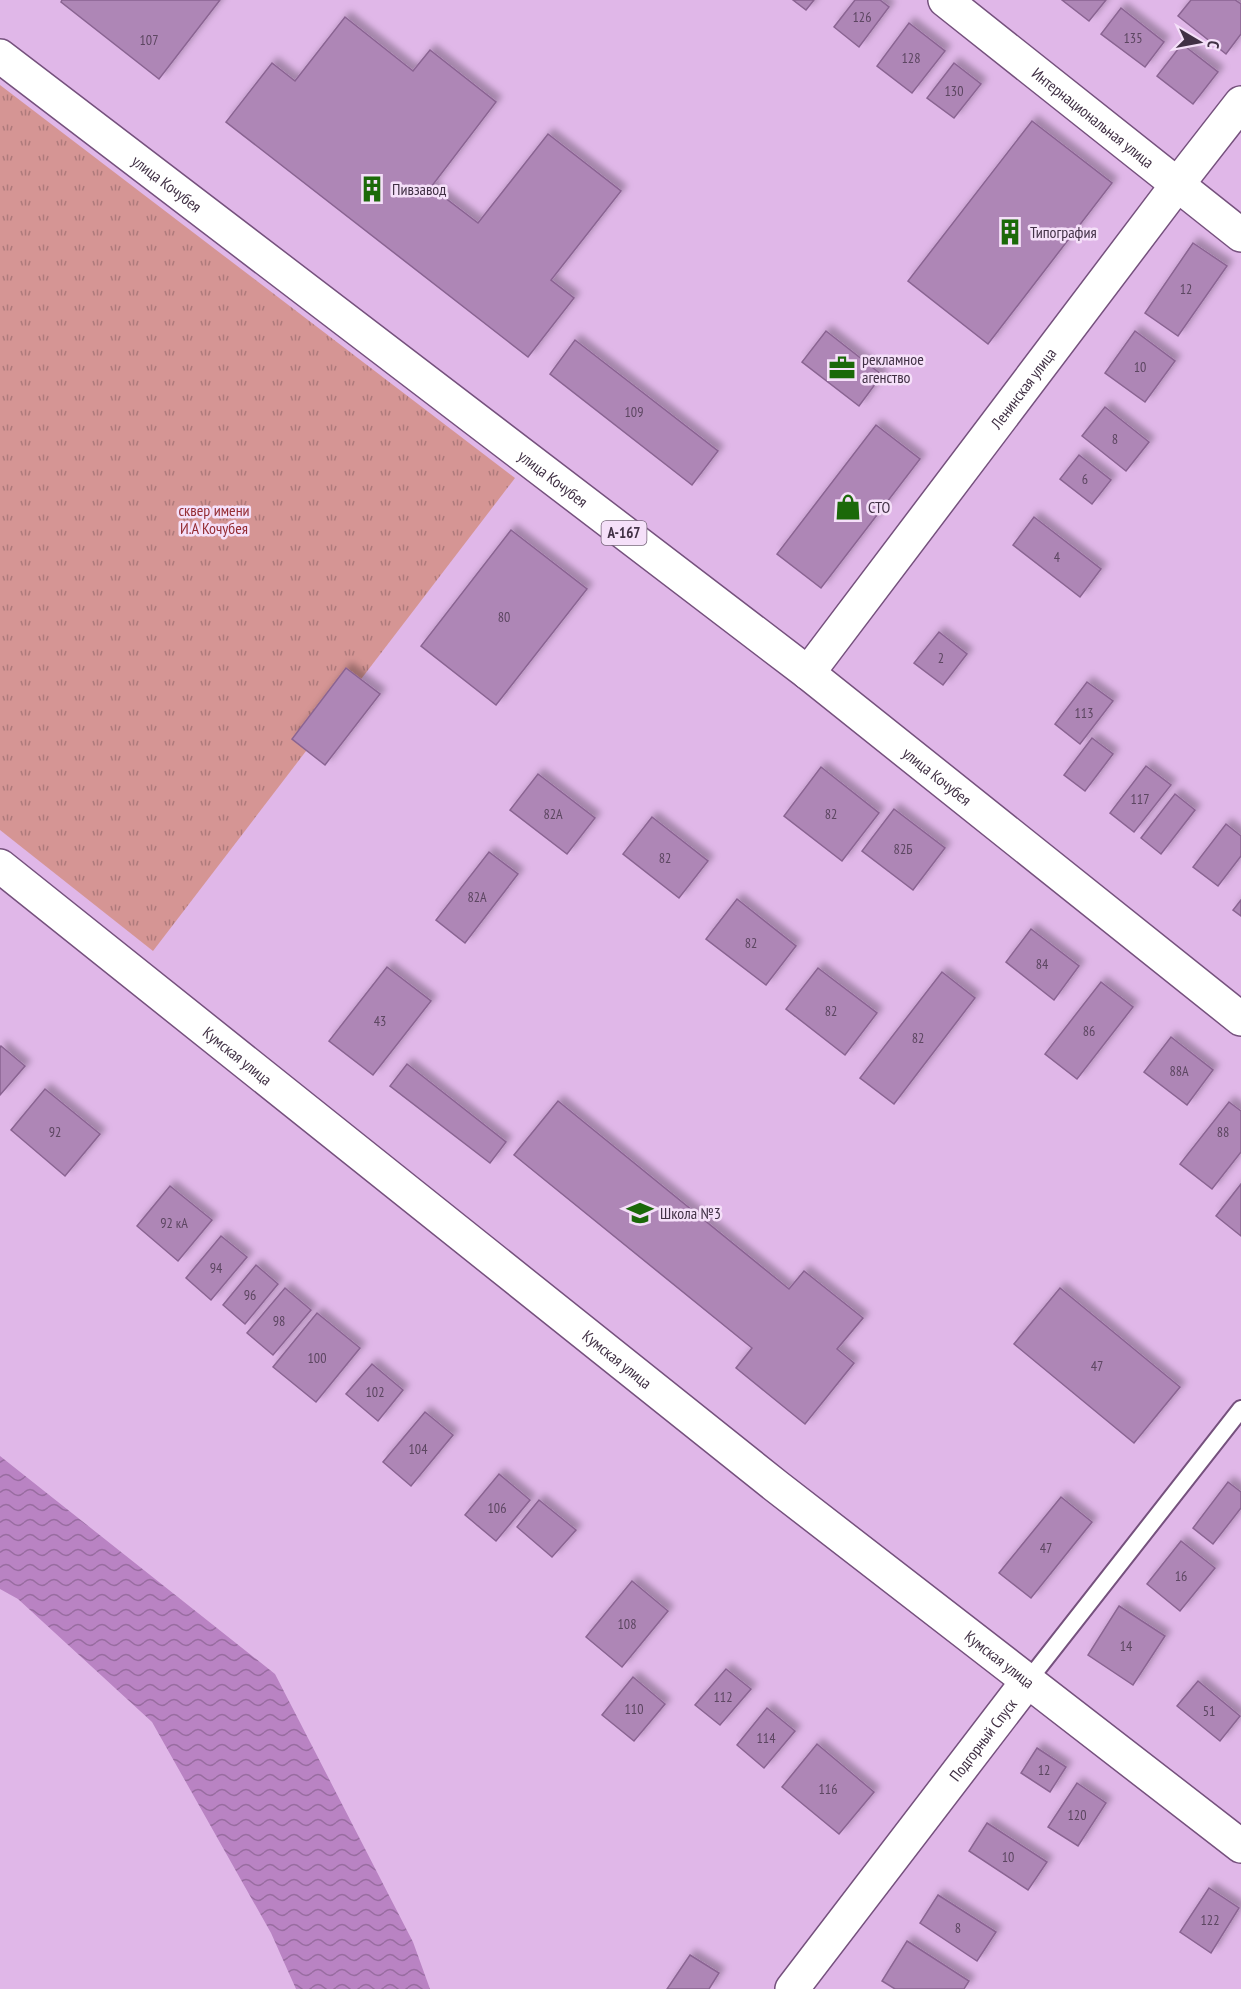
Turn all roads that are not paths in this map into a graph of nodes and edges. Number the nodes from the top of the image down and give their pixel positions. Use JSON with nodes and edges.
{"nodes":[{"id":1,"x":945,"y":0,"type":"edge"},
{"id":2,"x":0,"y":56,"type":"edge"},
{"id":3,"x":1241,"y":103,"type":"edge"},
{"id":4,"x":1177,"y":185,"type":"junction"},
{"id":5,"x":1241,"y":235,"type":"edge"},
{"id":6,"x":808,"y":673,"type":"junction"},
{"id":7,"x":0,"y":866,"type":"edge"},
{"id":8,"x":1241,"y":1019,"type":"edge"},
{"id":9,"x":1241,"y":1408,"type":"edge"},
{"id":10,"x":1027,"y":1682,"type":"junction"},
{"id":11,"x":1241,"y":1846,"type":"edge"},
{"id":12,"x":792,"y":1989,"type":"edge"}],
"edges":[{"from":1,"to":4,"type":"street","name":"Интернациональная улица"},
{"from":2,"to":6,"type":"street","name":"улица Кочубея","number":"А-167"},
{"from":3,"to":4,"type":"street","name":"Ленинская улица"},
{"from":4,"to":5,"type":"street","name":"Интернациональная улица"},
{"from":4,"to":6,"type":"street","name":"Ленинская улица"},
{"from":6,"to":8,"type":"street","name":"улица Кочубея","number":"А-167"},
{"from":7,"to":10,"type":"street","name":"Кумская улица"},
{"from":9,"to":10,"type":"lane","name":"Подгорный Спуск"},
{"from":10,"to":11,"type":"street","name":"Кумская улица"},
{"from":10,"to":12,"type":"street","name":"Подгорный Спуск"}]}
